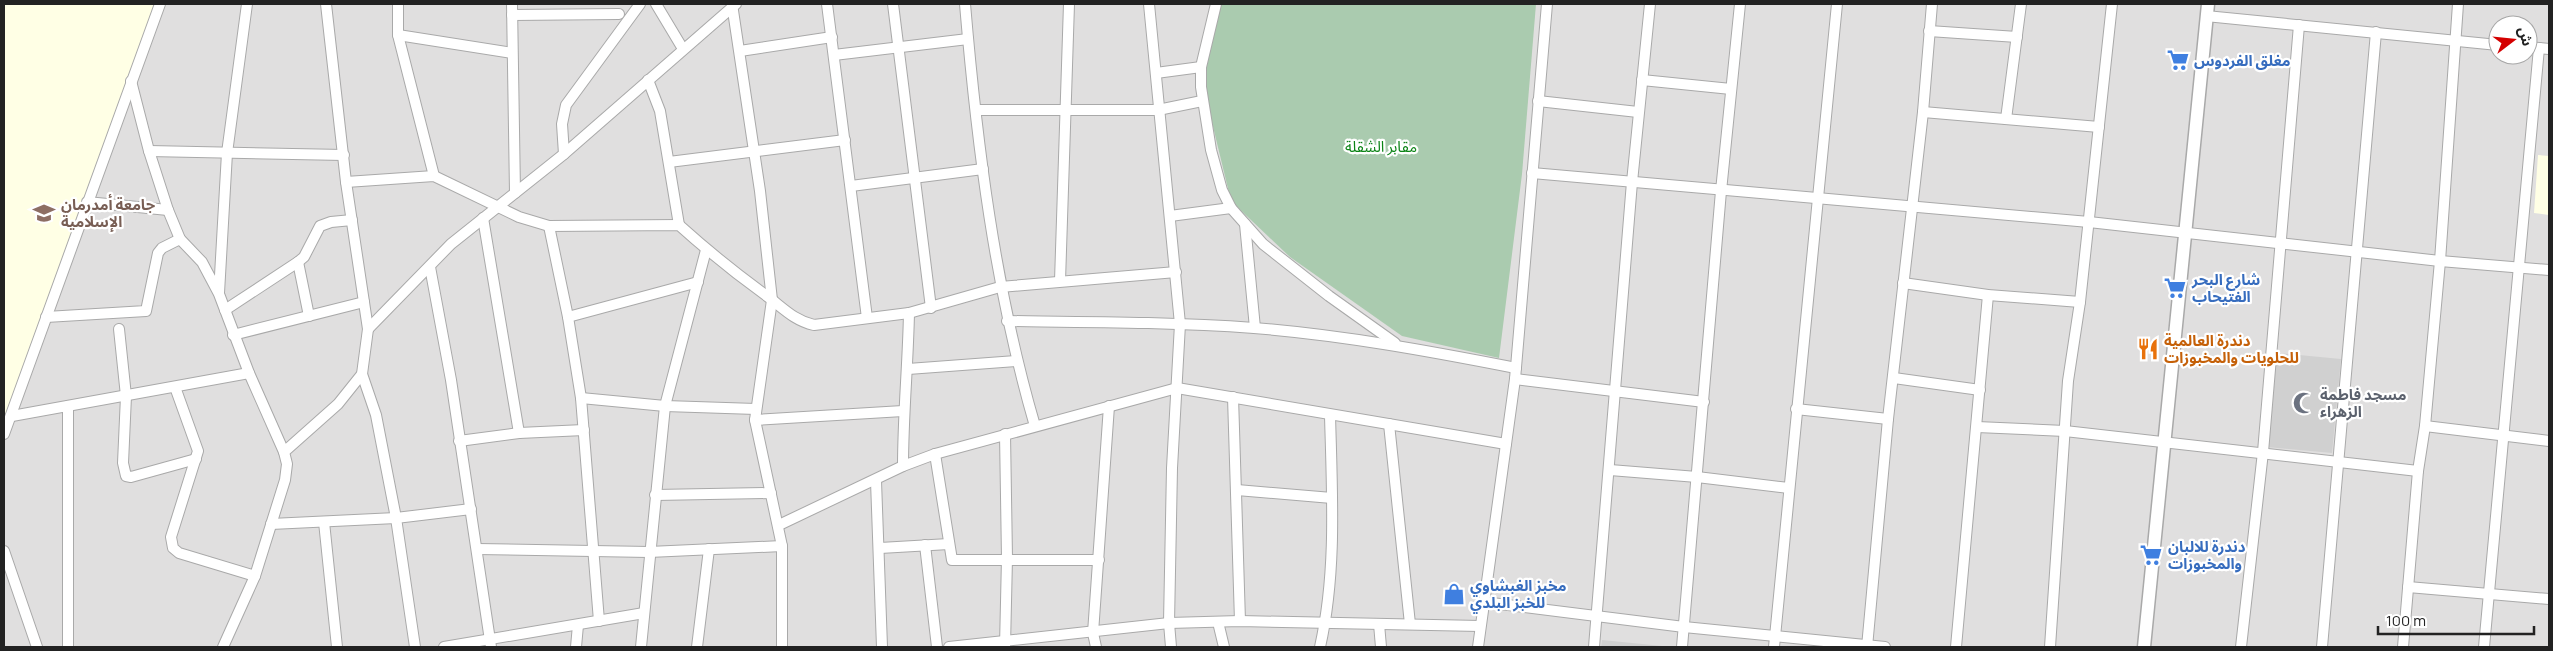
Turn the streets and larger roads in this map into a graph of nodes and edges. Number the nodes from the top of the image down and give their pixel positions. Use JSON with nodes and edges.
{"nodes":[{"id":1,"x":160,"y":4,"type":"edge"},
{"id":2,"x":247,"y":4,"type":"edge"},
{"id":3,"x":326,"y":4,"type":"edge"},
{"id":4,"x":398,"y":4,"type":"edge"},
{"id":5,"x":512,"y":4,"type":"edge"},
{"id":6,"x":614,"y":4,"type":"edge"},
{"id":7,"x":640,"y":4,"type":"edge"},
{"id":8,"x":656,"y":4,"type":"edge"},
{"id":9,"x":827,"y":4,"type":"edge"},
{"id":10,"x":893,"y":4,"type":"edge"},
{"id":11,"x":965,"y":4,"type":"edge"},
{"id":12,"x":1069,"y":4,"type":"edge"},
{"id":13,"x":1150,"y":4,"type":"edge"},
{"id":14,"x":1216,"y":4,"type":"edge"},
{"id":15,"x":1548,"y":4,"type":"edge"},
{"id":16,"x":1650,"y":4,"type":"edge"},
{"id":17,"x":1740,"y":4,"type":"edge"},
{"id":18,"x":1836,"y":4,"type":"edge"},
{"id":19,"x":1932,"y":4,"type":"edge"},
{"id":20,"x":2021,"y":4,"type":"edge"},
{"id":21,"x":2112,"y":4,"type":"edge"},
{"id":22,"x":2458,"y":4,"type":"edge"},
{"id":23,"x":733,"y":5,"type":"edge"},
{"id":24,"x":2207,"y":10,"type":"edge"},
{"id":25,"x":512,"y":16,"type":"junction"},
{"id":26,"x":622,"y":19,"type":"junction"},
{"id":27,"x":2299,"y":25,"type":"junction"},
{"id":28,"x":1929,"y":32,"type":"junction"},
{"id":29,"x":2376,"y":32,"type":"junction"},
{"id":30,"x":398,"y":35,"type":"junction"},
{"id":31,"x":832,"y":37,"type":"junction"},
{"id":32,"x":2017,"y":38,"type":"junction"},
{"id":33,"x":968,"y":39,"type":"junction"},
{"id":34,"x":2454,"y":41,"type":"junction"},
{"id":35,"x":2488,"y":44,"type":"edge"},
{"id":36,"x":899,"y":47,"type":"junction"},
{"id":37,"x":2539,"y":48,"type":"edge"},
{"id":38,"x":682,"y":49,"type":"junction"},
{"id":39,"x":740,"y":51,"type":"junction"},
{"id":40,"x":512,"y":53,"type":"junction"},
{"id":41,"x":834,"y":55,"type":"junction"},
{"id":42,"x":1201,"y":67,"type":"junction"},
{"id":43,"x":1156,"y":73,"type":"junction"},
{"id":44,"x":130,"y":80,"type":"junction"},
{"id":45,"x":648,"y":80,"type":"junction"},
{"id":46,"x":1642,"y":80,"type":"junction"},
{"id":47,"x":1732,"y":89,"type":"junction"},
{"id":48,"x":1202,"y":100,"type":"junction"},
{"id":49,"x":1538,"y":101,"type":"junction"},
{"id":50,"x":977,"y":110,"type":"junction"},
{"id":51,"x":1158,"y":110,"type":"junction"},
{"id":52,"x":1064,"y":111,"type":"junction"},
{"id":53,"x":1638,"y":112,"type":"junction"},
{"id":54,"x":1923,"y":112,"type":"junction"},
{"id":55,"x":2006,"y":119,"type":"junction"},
{"id":56,"x":2099,"y":128,"type":"junction"},
{"id":57,"x":845,"y":140,"type":"junction"},
{"id":58,"x":754,"y":151,"type":"junction"},
{"id":59,"x":149,"y":152,"type":"junction"},
{"id":60,"x":227,"y":153,"type":"junction"},
{"id":61,"x":564,"y":154,"type":"junction"},
{"id":62,"x":344,"y":155,"type":"junction"},
{"id":63,"x":669,"y":162,"type":"junction"},
{"id":64,"x":983,"y":169,"type":"junction"},
{"id":65,"x":1532,"y":173,"type":"junction"},
{"id":66,"x":434,"y":176,"type":"junction"},
{"id":67,"x":915,"y":179,"type":"junction"},
{"id":68,"x":346,"y":182,"type":"junction"},
{"id":69,"x":1632,"y":182,"type":"junction"},
{"id":70,"x":851,"y":186,"type":"junction"},
{"id":71,"x":1721,"y":191,"type":"junction"},
{"id":72,"x":515,"y":194,"type":"junction"},
{"id":73,"x":1818,"y":198,"type":"junction"},
{"id":74,"x":87,"y":202,"type":"junction"},
{"id":75,"x":1912,"y":206,"type":"junction"},
{"id":76,"x":499,"y":207,"type":"junction"},
{"id":77,"x":1231,"y":208,"type":"junction"},
{"id":78,"x":168,"y":210,"type":"junction"},
{"id":79,"x":1170,"y":216,"type":"junction"},
{"id":80,"x":483,"y":218,"type":"junction"},
{"id":81,"x":352,"y":220,"type":"junction"},
{"id":82,"x":2089,"y":222,"type":"junction"},
{"id":83,"x":1245,"y":224,"type":"junction"},
{"id":84,"x":549,"y":226,"type":"junction"},
{"id":85,"x":680,"y":226,"type":"junction"},
{"id":86,"x":2185,"y":234,"type":"junction"},
{"id":87,"x":180,"y":239,"type":"junction"},
{"id":88,"x":2282,"y":243,"type":"junction"},
{"id":89,"x":706,"y":250,"type":"junction"},
{"id":90,"x":2356,"y":250,"type":"junction"},
{"id":91,"x":2440,"y":261,"type":"junction"},
{"id":92,"x":298,"y":262,"type":"junction"},
{"id":93,"x":2519,"y":266,"type":"junction"},
{"id":94,"x":430,"y":267,"type":"junction"},
{"id":95,"x":2549,"y":270,"type":"edge"},
{"id":96,"x":1176,"y":272,"type":"junction"},
{"id":97,"x":1060,"y":281,"type":"junction"},
{"id":98,"x":698,"y":282,"type":"junction"},
{"id":99,"x":1903,"y":283,"type":"junction"},
{"id":100,"x":1000,"y":286,"type":"junction"},
{"id":101,"x":219,"y":294,"type":"junction"},
{"id":102,"x":1988,"y":295,"type":"junction"},
{"id":103,"x":772,"y":300,"type":"junction"},
{"id":104,"x":364,"y":302,"type":"junction"},
{"id":105,"x":2080,"y":302,"type":"junction"},
{"id":106,"x":931,"y":308,"type":"junction"},
{"id":107,"x":225,"y":310,"type":"junction"},
{"id":108,"x":910,"y":312,"type":"junction"},
{"id":109,"x":309,"y":316,"type":"junction"},
{"id":110,"x":46,"y":317,"type":"junction"},
{"id":111,"x":568,"y":317,"type":"junction"},
{"id":112,"x":868,"y":318,"type":"junction"},
{"id":113,"x":1007,"y":321,"type":"junction"},
{"id":114,"x":1180,"y":324,"type":"junction"},
{"id":115,"x":1255,"y":328,"type":"junction"},
{"id":116,"x":119,"y":329,"type":"dead end"},
{"id":117,"x":368,"y":329,"type":"junction"},
{"id":118,"x":233,"y":335,"type":"junction"},
{"id":119,"x":1398,"y":344,"type":"junction"},
{"id":120,"x":1016,"y":360,"type":"junction"},
{"id":121,"x":1516,"y":368,"type":"junction"},
{"id":122,"x":908,"y":369,"type":"junction"},
{"id":123,"x":249,"y":373,"type":"junction"},
{"id":124,"x":362,"y":374,"type":"junction"},
{"id":125,"x":1894,"y":378,"type":"junction"},
{"id":126,"x":1515,"y":379,"type":"junction"},
{"id":127,"x":175,"y":387,"type":"junction"},
{"id":128,"x":1177,"y":388,"type":"junction"},
{"id":129,"x":1980,"y":390,"type":"junction"},
{"id":130,"x":1617,"y":391,"type":"junction"},
{"id":131,"x":126,"y":396,"type":"junction"},
{"id":132,"x":1233,"y":397,"type":"junction"},
{"id":133,"x":581,"y":398,"type":"junction"},
{"id":134,"x":1704,"y":402,"type":"junction"},
{"id":135,"x":68,"y":406,"type":"junction"},
{"id":136,"x":665,"y":406,"type":"junction"},
{"id":137,"x":1109,"y":406,"type":"junction"},
{"id":138,"x":1796,"y":409,"type":"junction"},
{"id":139,"x":756,"y":410,"type":"junction"},
{"id":140,"x":903,"y":411,"type":"junction"},
{"id":141,"x":1330,"y":415,"type":"junction"},
{"id":142,"x":12,"y":416,"type":"junction"},
{"id":143,"x":1888,"y":419,"type":"junction"},
{"id":144,"x":755,"y":420,"type":"junction"},
{"id":145,"x":1389,"y":424,"type":"junction"},
{"id":146,"x":1034,"y":426,"type":"junction"},
{"id":147,"x":2425,"y":426,"type":"junction"},
{"id":148,"x":1977,"y":427,"type":"junction"},
{"id":149,"x":584,"y":430,"type":"junction"},
{"id":150,"x":2065,"y":431,"type":"junction"},
{"id":151,"x":519,"y":433,"type":"junction"},
{"id":152,"x":4,"y":434,"type":"edge"},
{"id":153,"x":1005,"y":434,"type":"junction"},
{"id":154,"x":2503,"y":436,"type":"junction"},
{"id":155,"x":459,"y":441,"type":"junction"},
{"id":156,"x":2549,"y":441,"type":"edge"},
{"id":157,"x":2164,"y":442,"type":"junction"},
{"id":158,"x":1506,"y":444,"type":"junction"},
{"id":159,"x":284,"y":452,"type":"junction"},
{"id":160,"x":2263,"y":452,"type":"junction"},
{"id":161,"x":935,"y":454,"type":"junction"},
{"id":162,"x":196,"y":459,"type":"junction"},
{"id":163,"x":2340,"y":461,"type":"junction"},
{"id":164,"x":903,"y":466,"type":"junction"},
{"id":165,"x":1610,"y":470,"type":"junction"},
{"id":166,"x":2418,"y":471,"type":"junction"},
{"id":167,"x":1697,"y":477,"type":"junction"},
{"id":168,"x":876,"y":481,"type":"junction"},
{"id":169,"x":1789,"y":488,"type":"junction"},
{"id":170,"x":1237,"y":490,"type":"junction"},
{"id":171,"x":771,"y":493,"type":"junction"},
{"id":172,"x":655,"y":495,"type":"junction"},
{"id":173,"x":1332,"y":498,"type":"junction"},
{"id":174,"x":471,"y":509,"type":"junction"},
{"id":175,"x":396,"y":518,"type":"junction"},
{"id":176,"x":324,"y":522,"type":"junction"},
{"id":177,"x":271,"y":524,"type":"junction"},
{"id":178,"x":779,"y":525,"type":"junction"},
{"id":179,"x":948,"y":544,"type":"junction"},
{"id":180,"x":925,"y":545,"type":"junction"},
{"id":181,"x":782,"y":546,"type":"junction"},
{"id":182,"x":880,"y":548,"type":"junction"},
{"id":183,"x":477,"y":549,"type":"junction"},
{"id":184,"x":709,"y":549,"type":"junction"},
{"id":185,"x":594,"y":550,"type":"junction"},
{"id":186,"x":4,"y":551,"type":"edge"},
{"id":187,"x":649,"y":552,"type":"junction"},
{"id":188,"x":1008,"y":558,"type":"junction"},
{"id":189,"x":1100,"y":560,"type":"junction"},
{"id":190,"x":255,"y":576,"type":"junction"},
{"id":191,"x":2408,"y":586,"type":"junction"},
{"id":192,"x":2489,"y":594,"type":"junction"},
{"id":193,"x":2549,"y":599,"type":"edge"},
{"id":194,"x":1484,"y":602,"type":"junction"},
{"id":195,"x":644,"y":613,"type":"junction"},
{"id":196,"x":1598,"y":616,"type":"junction"},
{"id":197,"x":599,"y":621,"type":"junction"},
{"id":198,"x":1218,"y":622,"type":"junction"},
{"id":199,"x":1240,"y":622,"type":"junction"},
{"id":200,"x":1169,"y":623,"type":"junction"},
{"id":201,"x":1325,"y":624,"type":"junction"},
{"id":202,"x":1379,"y":624,"type":"junction"},
{"id":203,"x":1410,"y":624,"type":"junction"},
{"id":204,"x":578,"y":625,"type":"junction"},
{"id":205,"x":1480,"y":626,"type":"junction"},
{"id":206,"x":1684,"y":627,"type":"junction"},
{"id":207,"x":1093,"y":633,"type":"junction"},
{"id":208,"x":1775,"y":636,"type":"junction"},
{"id":209,"x":491,"y":643,"type":"edge"},
{"id":210,"x":1005,"y":644,"type":"edge"},
{"id":211,"x":1825,"y":644,"type":"edge"},
{"id":212,"x":1868,"y":646,"type":"edge"},
{"id":213,"x":37,"y":647,"type":"edge"},
{"id":214,"x":68,"y":647,"type":"edge"},
{"id":215,"x":223,"y":647,"type":"edge"},
{"id":216,"x":337,"y":647,"type":"edge"},
{"id":217,"x":415,"y":647,"type":"edge"},
{"id":218,"x":444,"y":647,"type":"edge"},
{"id":219,"x":576,"y":647,"type":"edge"},
{"id":220,"x":641,"y":647,"type":"edge"},
{"id":221,"x":698,"y":647,"type":"edge"},
{"id":222,"x":782,"y":647,"type":"edge"},
{"id":223,"x":882,"y":647,"type":"edge"},
{"id":224,"x":937,"y":647,"type":"edge"},
{"id":225,"x":949,"y":647,"type":"edge"},
{"id":226,"x":1096,"y":647,"type":"edge"},
{"id":227,"x":1171,"y":647,"type":"edge"},
{"id":228,"x":1224,"y":647,"type":"edge"},
{"id":229,"x":1320,"y":647,"type":"edge"},
{"id":230,"x":1381,"y":647,"type":"edge"},
{"id":231,"x":1478,"y":647,"type":"edge"},
{"id":232,"x":1594,"y":647,"type":"edge"},
{"id":233,"x":1682,"y":647,"type":"edge"},
{"id":234,"x":1774,"y":647,"type":"edge"},
{"id":235,"x":1885,"y":647,"type":"edge"},
{"id":236,"x":1956,"y":647,"type":"edge"},
{"id":237,"x":2050,"y":647,"type":"edge"},
{"id":238,"x":2144,"y":647,"type":"edge"},
{"id":239,"x":2241,"y":647,"type":"edge"},
{"id":240,"x":2322,"y":647,"type":"edge"},
{"id":241,"x":2403,"y":647,"type":"edge"},
{"id":242,"x":2484,"y":647,"type":"edge"}],
"edges":[{"from":1,"to":44,"type":"street"},
{"from":2,"to":60,"type":"street"},
{"from":3,"to":62,"type":"street"},
{"from":4,"to":30,"type":"street"},
{"from":5,"to":25,"type":"street"},
{"from":6,"to":26,"type":"street"},
{"from":7,"to":26,"type":"street"},
{"from":8,"to":38,"type":"street"},
{"from":9,"to":31,"type":"street"},
{"from":10,"to":36,"type":"street"},
{"from":11,"to":33,"type":"street"},
{"from":12,"to":52,"type":"street"},
{"from":13,"to":43,"type":"street"},
{"from":14,"to":42,"type":"street"},
{"from":15,"to":49,"type":"street"},
{"from":16,"to":46,"type":"street"},
{"from":17,"to":47,"type":"street"},
{"from":18,"to":73,"type":"street"},
{"from":19,"to":28,"type":"street"},
{"from":20,"to":32,"type":"street"},
{"from":21,"to":56,"type":"street"},
{"from":22,"to":34,"type":"street"},
{"from":23,"to":38,"type":"street"},
{"from":23,"to":39,"type":"street"},
{"from":24,"to":27,"type":"street"},
{"from":24,"to":86,"type":"street"},
{"from":25,"to":26,"type":"street"},
{"from":25,"to":40,"type":"street"},
{"from":26,"to":61,"type":"street"},
{"from":27,"to":29,"type":"street"},
{"from":27,"to":88,"type":"street"},
{"from":28,"to":32,"type":"street"},
{"from":28,"to":54,"type":"street"},
{"from":29,"to":34,"type":"street"},
{"from":29,"to":90,"type":"street"},
{"from":30,"to":40,"type":"street"},
{"from":30,"to":66,"type":"street"},
{"from":31,"to":39,"type":"street"},
{"from":31,"to":41,"type":"street"},
{"from":32,"to":55,"type":"street"},
{"from":33,"to":36,"type":"street"},
{"from":33,"to":50,"type":"street"},
{"from":34,"to":35,"type":"street"},
{"from":34,"to":91,"type":"street"},
{"from":36,"to":41,"type":"street"},
{"from":36,"to":67,"type":"street"},
{"from":37,"to":93,"type":"street"},
{"from":38,"to":45,"type":"street"},
{"from":39,"to":58,"type":"street"},
{"from":40,"to":72,"type":"street"},
{"from":41,"to":57,"type":"street"},
{"from":42,"to":43,"type":"street"},
{"from":42,"to":48,"type":"street"},
{"from":43,"to":51,"type":"street"},
{"from":44,"to":59,"type":"street"},
{"from":44,"to":74,"type":"street"},
{"from":45,"to":61,"type":"street"},
{"from":45,"to":63,"type":"street"},
{"from":46,"to":47,"type":"street"},
{"from":46,"to":53,"type":"street"},
{"from":47,"to":71,"type":"street"},
{"from":48,"to":51,"type":"street"},
{"from":48,"to":77,"type":"street"},
{"from":49,"to":53,"type":"street"},
{"from":49,"to":65,"type":"street"},
{"from":50,"to":52,"type":"street"},
{"from":50,"to":64,"type":"street"},
{"from":51,"to":52,"type":"street"},
{"from":51,"to":79,"type":"street"},
{"from":52,"to":97,"type":"street"},
{"from":53,"to":69,"type":"street"},
{"from":54,"to":55,"type":"street"},
{"from":54,"to":75,"type":"street"},
{"from":55,"to":56,"type":"street"},
{"from":56,"to":82,"type":"street"},
{"from":57,"to":58,"type":"street"},
{"from":57,"to":70,"type":"street"},
{"from":58,"to":63,"type":"street"},
{"from":58,"to":103,"type":"street"},
{"from":59,"to":60,"type":"street"},
{"from":59,"to":78,"type":"street"},
{"from":60,"to":62,"type":"street"},
{"from":60,"to":101,"type":"street"},
{"from":61,"to":72,"type":"street"},
{"from":62,"to":68,"type":"street"},
{"from":63,"to":85,"type":"street"},
{"from":64,"to":67,"type":"street"},
{"from":64,"to":100,"type":"street"},
{"from":65,"to":69,"type":"street"},
{"from":65,"to":121,"type":"street"},
{"from":66,"to":68,"type":"street"},
{"from":66,"to":76,"type":"street"},
{"from":67,"to":70,"type":"street"},
{"from":67,"to":106,"type":"street"},
{"from":68,"to":81,"type":"street"},
{"from":69,"to":71,"type":"street"},
{"from":69,"to":130,"type":"street"},
{"from":70,"to":112,"type":"street"},
{"from":71,"to":73,"type":"street"},
{"from":71,"to":134,"type":"street"},
{"from":72,"to":76,"type":"street"},
{"from":73,"to":75,"type":"street"},
{"from":73,"to":138,"type":"street"},
{"from":74,"to":78,"type":"street"},
{"from":74,"to":110,"type":"street"},
{"from":75,"to":82,"type":"street"},
{"from":75,"to":99,"type":"street"},
{"from":76,"to":80,"type":"street"},
{"from":76,"to":84,"type":"street"},
{"from":77,"to":79,"type":"street"},
{"from":77,"to":83,"type":"street"},
{"from":78,"to":87,"type":"street"},
{"from":79,"to":96,"type":"street"},
{"from":80,"to":94,"type":"street"},
{"from":80,"to":151,"type":"street"},
{"from":81,"to":92,"type":"street"},
{"from":81,"to":104,"type":"street"},
{"from":82,"to":86,"type":"street"},
{"from":82,"to":105,"type":"street"},
{"from":83,"to":115,"type":"street"},
{"from":83,"to":119,"type":"street"},
{"from":84,"to":85,"type":"street"},
{"from":84,"to":111,"type":"street"},
{"from":85,"to":89,"type":"street"},
{"from":86,"to":88,"type":"street"},
{"from":86,"to":157,"type":"street"},
{"from":87,"to":101,"type":"street"},
{"from":87,"to":110,"type":"street"},
{"from":88,"to":90,"type":"street"},
{"from":88,"to":160,"type":"street"},
{"from":89,"to":98,"type":"street"},
{"from":89,"to":103,"type":"street"},
{"from":90,"to":91,"type":"street"},
{"from":90,"to":163,"type":"street"},
{"from":91,"to":93,"type":"street"},
{"from":91,"to":147,"type":"street"},
{"from":92,"to":107,"type":"street"},
{"from":92,"to":109,"type":"street"},
{"from":93,"to":95,"type":"street"},
{"from":93,"to":154,"type":"street"},
{"from":94,"to":117,"type":"street"},
{"from":94,"to":155,"type":"street"},
{"from":96,"to":97,"type":"street"},
{"from":96,"to":114,"type":"street"},
{"from":97,"to":100,"type":"street"},
{"from":98,"to":111,"type":"street"},
{"from":98,"to":136,"type":"street"},
{"from":99,"to":102,"type":"street"},
{"from":99,"to":125,"type":"street"},
{"from":100,"to":106,"type":"street"},
{"from":100,"to":113,"type":"street"},
{"from":101,"to":107,"type":"street"},
{"from":102,"to":105,"type":"street"},
{"from":102,"to":129,"type":"street"},
{"from":103,"to":112,"type":"street"},
{"from":103,"to":139,"type":"street"},
{"from":104,"to":109,"type":"street"},
{"from":104,"to":117,"type":"street"},
{"from":105,"to":150,"type":"street"},
{"from":106,"to":108,"type":"street"},
{"from":107,"to":118,"type":"street"},
{"from":108,"to":112,"type":"street"},
{"from":108,"to":122,"type":"street"},
{"from":109,"to":118,"type":"street"},
{"from":110,"to":142,"type":"street"},
{"from":111,"to":133,"type":"street"},
{"from":113,"to":114,"type":"street"},
{"from":113,"to":120,"type":"street"},
{"from":114,"to":115,"type":"street"},
{"from":114,"to":128,"type":"street"},
{"from":115,"to":119,"type":"street"},
{"from":116,"to":131,"type":"street"},
{"from":117,"to":124,"type":"street"},
{"from":118,"to":123,"type":"street"},
{"from":119,"to":121,"type":"street"},
{"from":120,"to":122,"type":"street"},
{"from":120,"to":146,"type":"street"},
{"from":121,"to":126,"type":"street"},
{"from":122,"to":140,"type":"street"},
{"from":123,"to":127,"type":"street"},
{"from":123,"to":159,"type":"street"},
{"from":124,"to":159,"type":"street"},
{"from":124,"to":175,"type":"street"},
{"from":125,"to":129,"type":"street"},
{"from":125,"to":143,"type":"street"},
{"from":126,"to":130,"type":"street"},
{"from":126,"to":158,"type":"street"},
{"from":127,"to":131,"type":"street"},
{"from":127,"to":162,"type":"street"},
{"from":128,"to":132,"type":"street"},
{"from":128,"to":137,"type":"street"},
{"from":128,"to":200,"type":"street"},
{"from":129,"to":148,"type":"street"},
{"from":130,"to":134,"type":"street"},
{"from":130,"to":165,"type":"street"},
{"from":131,"to":135,"type":"street"},
{"from":131,"to":162,"type":"street"},
{"from":132,"to":141,"type":"street"},
{"from":132,"to":170,"type":"street"},
{"from":133,"to":136,"type":"street"},
{"from":133,"to":149,"type":"street"},
{"from":134,"to":167,"type":"street"},
{"from":135,"to":142,"type":"street"},
{"from":135,"to":214,"type":"street"},
{"from":136,"to":139,"type":"street"},
{"from":136,"to":172,"type":"street"},
{"from":137,"to":146,"type":"street"},
{"from":137,"to":189,"type":"street"},
{"from":138,"to":143,"type":"street"},
{"from":138,"to":169,"type":"street"},
{"from":139,"to":144,"type":"street"},
{"from":140,"to":144,"type":"street"},
{"from":140,"to":164,"type":"street"},
{"from":141,"to":145,"type":"street"},
{"from":141,"to":173,"type":"street"},
{"from":142,"to":152,"type":"street"},
{"from":143,"to":212,"type":"street"},
{"from":144,"to":171,"type":"street"},
{"from":145,"to":158,"type":"street"},
{"from":145,"to":203,"type":"street"},
{"from":146,"to":153,"type":"street"},
{"from":147,"to":154,"type":"street"},
{"from":147,"to":166,"type":"street"},
{"from":148,"to":150,"type":"street"},
{"from":148,"to":236,"type":"street"},
{"from":149,"to":151,"type":"street"},
{"from":149,"to":185,"type":"street"},
{"from":150,"to":157,"type":"street"},
{"from":150,"to":237,"type":"street"},
{"from":151,"to":155,"type":"street"},
{"from":153,"to":161,"type":"street"},
{"from":153,"to":188,"type":"street"},
{"from":154,"to":156,"type":"street"},
{"from":154,"to":192,"type":"street"},
{"from":155,"to":174,"type":"street"},
{"from":157,"to":160,"type":"street"},
{"from":157,"to":238,"type":"street"},
{"from":158,"to":194,"type":"street"},
{"from":159,"to":177,"type":"street"},
{"from":160,"to":163,"type":"street"},
{"from":160,"to":239,"type":"street"},
{"from":161,"to":164,"type":"street"},
{"from":161,"to":179,"type":"street"},
{"from":162,"to":190,"type":"street"},
{"from":163,"to":166,"type":"street"},
{"from":163,"to":240,"type":"street"},
{"from":164,"to":168,"type":"street"},
{"from":165,"to":167,"type":"street"},
{"from":165,"to":196,"type":"street"},
{"from":166,"to":191,"type":"street"},
{"from":167,"to":169,"type":"street"},
{"from":167,"to":206,"type":"street"},
{"from":168,"to":178,"type":"street"},
{"from":168,"to":182,"type":"street"},
{"from":169,"to":208,"type":"street"},
{"from":170,"to":173,"type":"street"},
{"from":170,"to":199,"type":"street"},
{"from":171,"to":172,"type":"street"},
{"from":171,"to":178,"type":"street"},
{"from":172,"to":187,"type":"street"},
{"from":173,"to":201,"type":"street"},
{"from":174,"to":175,"type":"street"},
{"from":174,"to":183,"type":"street"},
{"from":175,"to":176,"type":"street"},
{"from":175,"to":217,"type":"street"},
{"from":176,"to":177,"type":"street"},
{"from":176,"to":216,"type":"street"},
{"from":177,"to":190,"type":"street"},
{"from":178,"to":181,"type":"street"},
{"from":179,"to":180,"type":"street"},
{"from":179,"to":188,"type":"street"},
{"from":180,"to":182,"type":"street"},
{"from":180,"to":224,"type":"street"},
{"from":181,"to":184,"type":"street"},
{"from":181,"to":222,"type":"street"},
{"from":182,"to":223,"type":"street"},
{"from":183,"to":185,"type":"street"},
{"from":183,"to":209,"type":"street"},
{"from":184,"to":187,"type":"street"},
{"from":184,"to":221,"type":"street"},
{"from":185,"to":187,"type":"street"},
{"from":185,"to":197,"type":"street"},
{"from":186,"to":213,"type":"street"},
{"from":187,"to":195,"type":"street"},
{"from":188,"to":189,"type":"street"},
{"from":188,"to":210,"type":"street"},
{"from":189,"to":207,"type":"street"},
{"from":190,"to":215,"type":"street"},
{"from":191,"to":192,"type":"street"},
{"from":191,"to":241,"type":"street"},
{"from":192,"to":193,"type":"street"},
{"from":192,"to":242,"type":"street"},
{"from":194,"to":196,"type":"street"},
{"from":194,"to":205,"type":"street"},
{"from":195,"to":197,"type":"street"},
{"from":195,"to":220,"type":"street"},
{"from":196,"to":206,"type":"street"},
{"from":196,"to":232,"type":"street"},
{"from":197,"to":204,"type":"street"},
{"from":198,"to":199,"type":"street"},
{"from":198,"to":200,"type":"street"},
{"from":198,"to":228,"type":"street"},
{"from":199,"to":201,"type":"street"},
{"from":200,"to":207,"type":"street"},
{"from":200,"to":227,"type":"street"},
{"from":201,"to":202,"type":"street"},
{"from":201,"to":229,"type":"street"},
{"from":202,"to":203,"type":"street"},
{"from":202,"to":230,"type":"street"},
{"from":203,"to":205,"type":"street"},
{"from":204,"to":209,"type":"street"},
{"from":204,"to":219,"type":"street"},
{"from":205,"to":231,"type":"street"},
{"from":206,"to":208,"type":"street"},
{"from":206,"to":233,"type":"street"},
{"from":207,"to":210,"type":"street"},
{"from":207,"to":226,"type":"street"},
{"from":208,"to":211,"type":"street"},
{"from":208,"to":234,"type":"street"},
{"from":209,"to":218,"type":"street"},
{"from":210,"to":225,"type":"street"},
{"from":211,"to":212,"type":"street"},
{"from":212,"to":235,"type":"street"}]}
